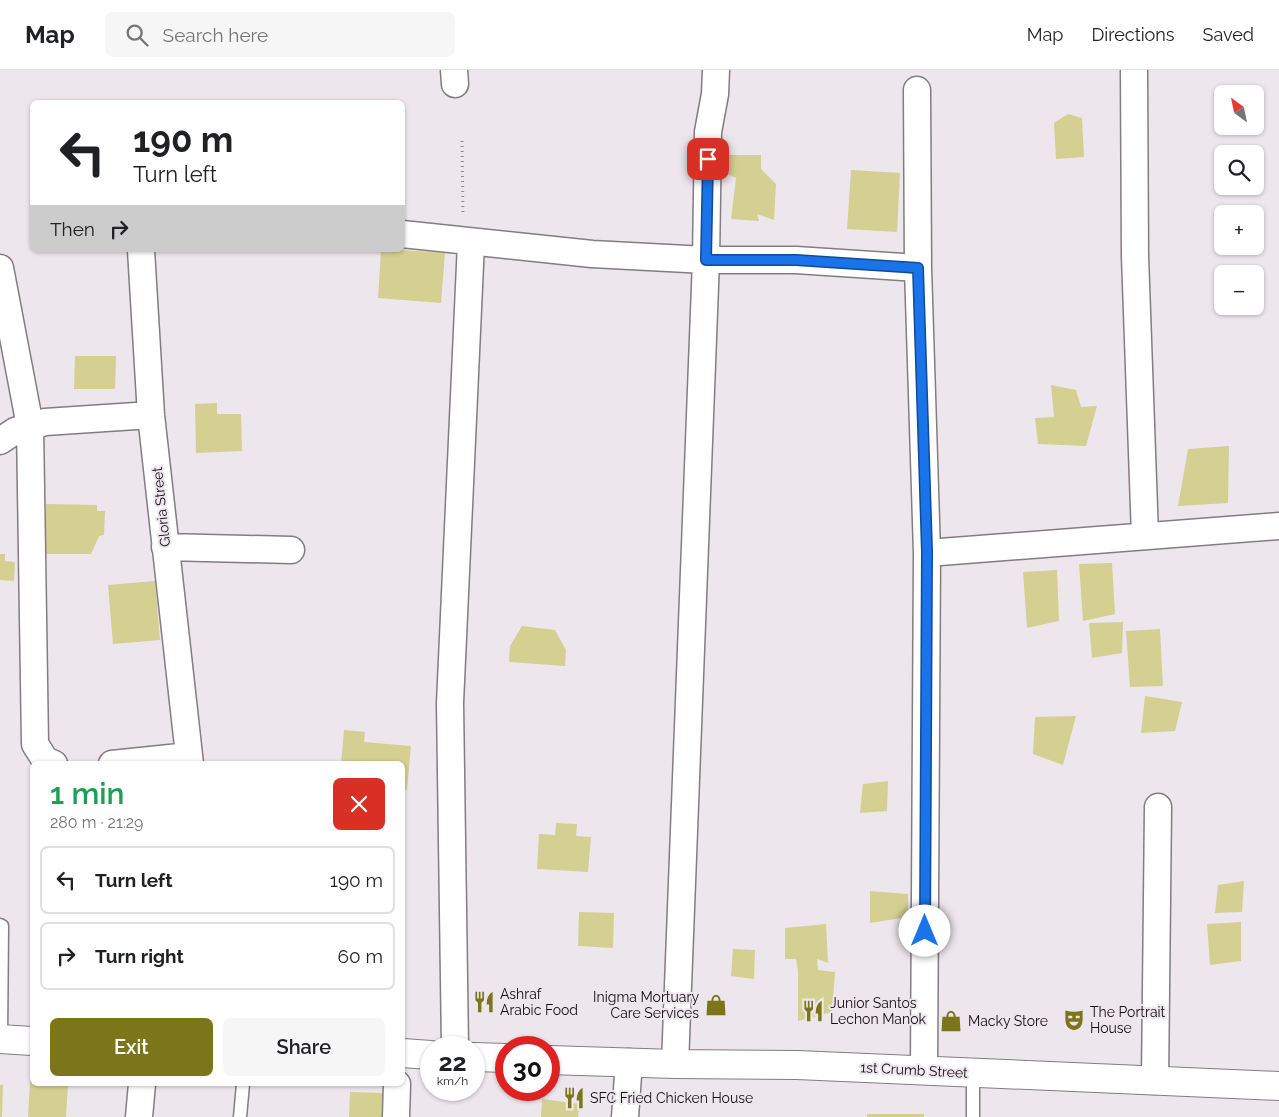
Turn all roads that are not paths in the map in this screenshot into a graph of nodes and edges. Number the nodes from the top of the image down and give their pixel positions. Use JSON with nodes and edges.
{"nodes":[{"id":1,"x":716,"y":70,"type":"edge"},
{"id":2,"x":1134,"y":70,"type":"edge"},
{"id":3,"x":917,"y":90,"type":"dead end"},
{"id":4,"x":405,"y":234,"type":"edge"},
{"id":5,"x":471,"y":243,"type":"junction"},
{"id":6,"x":141,"y":252,"type":"edge"},
{"id":7,"x":706,"y":260,"type":"junction"},
{"id":8,"x":0,"y":268,"type":"edge"},
{"id":9,"x":918,"y":268,"type":"junction"},
{"id":10,"x":151,"y":415,"type":"junction"},
{"id":11,"x":30,"y":426,"type":"junction"},
{"id":12,"x":0,"y":442,"type":"edge"},
{"id":13,"x":1279,"y":526,"type":"edge"},
{"id":14,"x":1144,"y":536,"type":"junction"},
{"id":15,"x":166,"y":547,"type":"junction"},
{"id":16,"x":291,"y":550,"type":"dead end"},
{"id":17,"x":927,"y":552,"type":"junction"},
{"id":18,"x":189,"y":760,"type":"edge"},
{"id":19,"x":46,"y":761,"type":"edge"},
{"id":20,"x":170,"y":761,"type":"edge"},
{"id":21,"x":1158,"y":807,"type":"dead end"},
{"id":22,"x":0,"y":925,"type":"edge"},
{"id":23,"x":455,"y":1036,"type":"edge"},
{"id":24,"x":1,"y":1039,"type":"edge"},
{"id":25,"x":30,"y":1041,"type":"edge"},
{"id":26,"x":405,"y":1053,"type":"edge"},
{"id":27,"x":420,"y":1054,"type":"edge"},
{"id":28,"x":560,"y":1060,"type":"edge"},
{"id":29,"x":629,"y":1062,"type":"junction"},
{"id":30,"x":675,"y":1064,"type":"junction"},
{"id":31,"x":924,"y":1070,"type":"junction"},
{"id":32,"x":973,"y":1073,"type":"junction"},
{"id":33,"x":1156,"y":1080,"type":"junction"},
{"id":34,"x":142,"y":1086,"type":"edge"},
{"id":35,"x":243,"y":1086,"type":"edge"},
{"id":36,"x":397,"y":1086,"type":"edge"},
{"id":37,"x":1279,"y":1086,"type":"edge"},
{"id":38,"x":139,"y":1117,"type":"edge"},
{"id":39,"x":240,"y":1117,"type":"edge"},
{"id":40,"x":396,"y":1117,"type":"edge"},
{"id":41,"x":625,"y":1117,"type":"edge"},
{"id":42,"x":973,"y":1117,"type":"edge"}],
"edges":[{"from":1,"to":7,"type":"street"},
{"from":2,"to":14,"type":"street"},
{"from":3,"to":9,"type":"street"},
{"from":4,"to":5,"type":"street"},
{"from":5,"to":7,"type":"street"},
{"from":5,"to":23,"type":"street"},
{"from":6,"to":10,"type":"street","name":"Gloria Street"},
{"from":7,"to":9,"type":"street"},
{"from":7,"to":30,"type":"street"},
{"from":8,"to":11,"type":"street"},
{"from":9,"to":17,"type":"street"},
{"from":10,"to":11,"type":"street"},
{"from":10,"to":15,"type":"street","name":"Gloria Street"},
{"from":11,"to":12,"type":"street"},
{"from":11,"to":19,"type":"street"},
{"from":13,"to":14,"type":"street"},
{"from":14,"to":17,"type":"street"},
{"from":15,"to":16,"type":"street"},
{"from":15,"to":18,"type":"street","name":"Gloria Street"},
{"from":17,"to":31,"type":"street"},
{"from":18,"to":20,"type":"street"},
{"from":21,"to":33,"type":"street"},
{"from":22,"to":24,"type":"lane"},
{"from":24,"to":25,"type":"main road"},
{"from":26,"to":27,"type":"main road"},
{"from":28,"to":29,"type":"main road","name":"1st Crumb Street"},
{"from":29,"to":30,"type":"main road","name":"1st Crumb Street"},
{"from":29,"to":41,"type":"street"},
{"from":30,"to":31,"type":"main road","name":"1st Crumb Street"},
{"from":31,"to":32,"type":"main road","name":"1st Crumb Street"},
{"from":32,"to":33,"type":"main road","name":"1st Crumb Street"},
{"from":32,"to":42,"type":"lane"},
{"from":33,"to":37,"type":"main road","name":"1st Crumb Street"},
{"from":34,"to":38,"type":"street"},
{"from":35,"to":39,"type":"lane"},
{"from":36,"to":40,"type":"street"}]}
